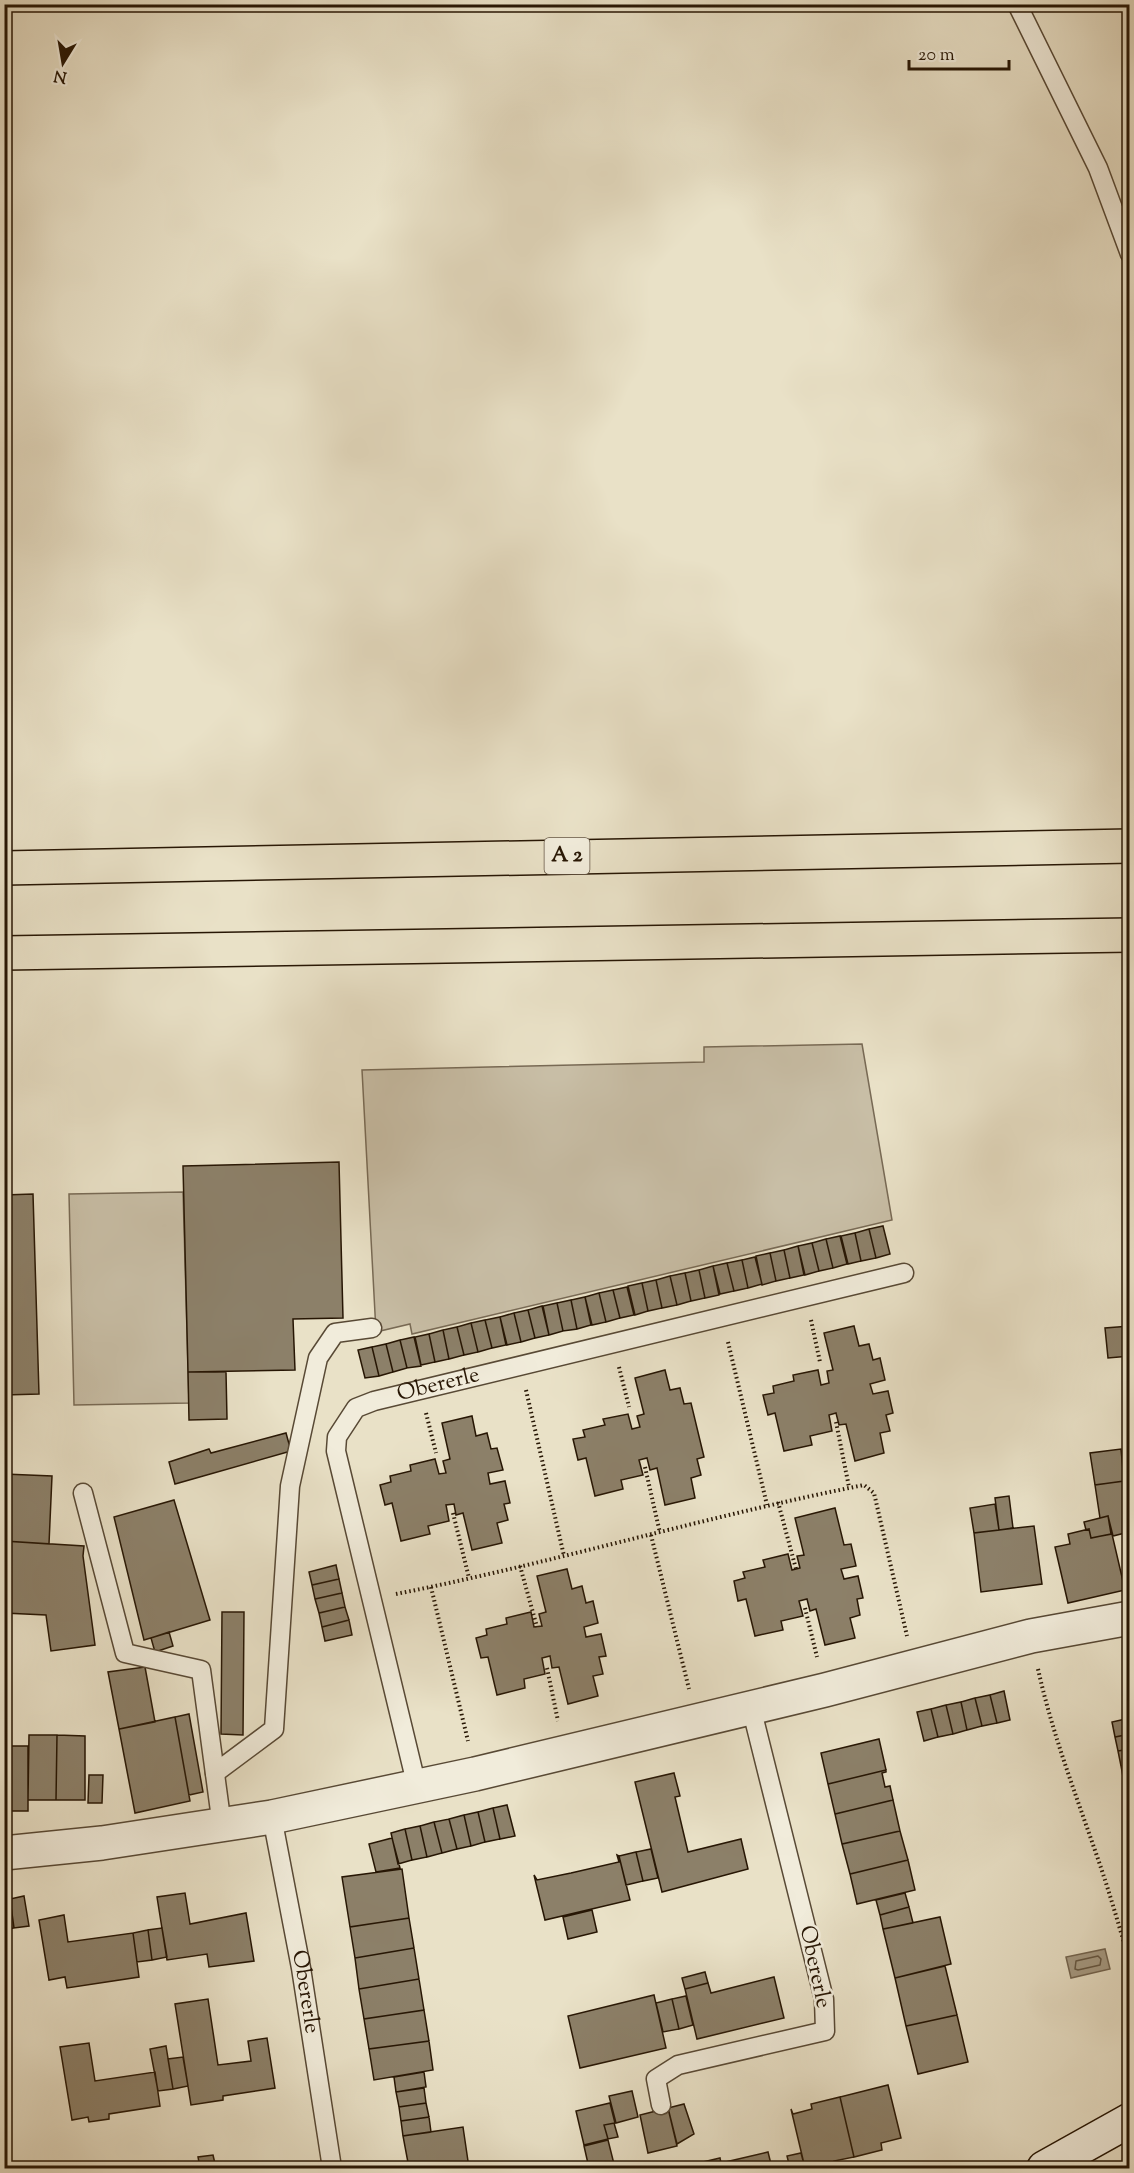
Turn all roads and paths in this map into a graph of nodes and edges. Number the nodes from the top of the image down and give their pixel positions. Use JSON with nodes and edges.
{"nodes":[{"id":1,"x":1017,"y":4,"type":"edge"},
{"id":2,"x":1130,"y":254,"type":"edge"},
{"id":3,"x":1130,"y":846,"type":"edge"},
{"id":4,"x":4,"y":868,"type":"edge"},
{"id":5,"x":1130,"y":935,"type":"edge"},
{"id":6,"x":4,"y":953,"type":"edge"},
{"id":7,"x":904,"y":1273,"type":"dead end"},
{"id":8,"x":805,"y":1296,"type":"junction"},
{"id":9,"x":722,"y":1316,"type":"junction"},
{"id":10,"x":372,"y":1328,"type":"dead end"},
{"id":11,"x":612,"y":1343,"type":"junction"},
{"id":12,"x":820,"y":1362,"type":"dead end"},
{"id":13,"x":520,"y":1366,"type":"junction"},
{"id":14,"x":421,"y":1389,"type":"junction"},
{"id":15,"x":629,"y":1407,"type":"dead end"},
{"id":16,"x":836,"y":1422,"type":"dead end"},
{"id":17,"x":436,"y":1453,"type":"dead end"},
{"id":18,"x":645,"y":1467,"type":"dead end"},
{"id":19,"x":849,"y":1487,"type":"junction"},
{"id":20,"x":83,"y":1493,"type":"dead end"},
{"id":21,"x":778,"y":1502,"type":"junction"},
{"id":22,"x":767,"y":1505,"type":"junction"},
{"id":23,"x":453,"y":1512,"type":"dead end"},
{"id":24,"x":660,"y":1533,"type":"junction"},
{"id":25,"x":651,"y":1535,"type":"junction"},
{"id":26,"x":564,"y":1556,"type":"junction"},
{"id":27,"x":520,"y":1566,"type":"junction"},
{"id":28,"x":796,"y":1569,"type":"dead end"},
{"id":29,"x":469,"y":1578,"type":"junction"},
{"id":30,"x":431,"y":1587,"type":"junction"},
{"id":31,"x":372,"y":1599,"type":"junction"},
{"id":32,"x":805,"y":1608,"type":"dead end"},
{"id":33,"x":1130,"y":1618,"type":"edge"},
{"id":34,"x":537,"y":1627,"type":"dead end"},
{"id":35,"x":1031,"y":1636,"type":"junction"},
{"id":36,"x":914,"y":1665,"type":"junction"},
{"id":37,"x":546,"y":1668,"type":"dead end"},
{"id":38,"x":825,"y":1690,"type":"junction"},
{"id":39,"x":752,"y":1707,"type":"junction"},
{"id":40,"x":697,"y":1720,"type":"junction"},
{"id":41,"x":565,"y":1751,"type":"junction"},
{"id":42,"x":214,"y":1773,"type":"junction"},
{"id":43,"x":475,"y":1774,"type":"junction"},
{"id":44,"x":417,"y":1787,"type":"junction"},
{"id":45,"x":272,"y":1818,"type":"junction"},
{"id":46,"x":222,"y":1826,"type":"junction"},
{"id":47,"x":4,"y":1853,"type":"edge"},
{"id":48,"x":1130,"y":1962,"type":"edge"},
{"id":49,"x":661,"y":2105,"type":"dead end"},
{"id":50,"x":1130,"y":2120,"type":"edge"},
{"id":51,"x":332,"y":2169,"type":"edge"},
{"id":52,"x":1044,"y":2169,"type":"edge"}],
"edges":[{"from":1,"to":2,"type":"lane"},
{"from":3,"to":4,"type":"highway","number":"A 2"},
{"from":5,"to":6,"type":"highway"},
{"from":7,"to":8,"type":"lane","name":"Obererle"},
{"from":8,"to":9,"type":"lane","name":"Obererle"},
{"from":8,"to":12,"type":"path"},
{"from":9,"to":11,"type":"lane","name":"Obererle"},
{"from":9,"to":22,"type":"path"},
{"from":10,"to":42,"type":"lane"},
{"from":11,"to":13,"type":"lane","name":"Obererle"},
{"from":11,"to":15,"type":"path"},
{"from":13,"to":14,"type":"lane","name":"Obererle"},
{"from":13,"to":26,"type":"path"},
{"from":14,"to":17,"type":"path"},
{"from":14,"to":31,"type":"lane","name":"Obererle"},
{"from":16,"to":19,"type":"path"},
{"from":18,"to":24,"type":"path"},
{"from":19,"to":21,"type":"path"},
{"from":19,"to":36,"type":"path"},
{"from":20,"to":42,"type":"lane"},
{"from":21,"to":22,"type":"path"},
{"from":21,"to":28,"type":"path"},
{"from":22,"to":24,"type":"path"},
{"from":23,"to":29,"type":"path"},
{"from":24,"to":25,"type":"path"},
{"from":25,"to":26,"type":"path"},
{"from":25,"to":40,"type":"path"},
{"from":26,"to":27,"type":"path"},
{"from":27,"to":29,"type":"path"},
{"from":27,"to":34,"type":"path"},
{"from":29,"to":30,"type":"path"},
{"from":30,"to":31,"type":"path"},
{"from":30,"to":43,"type":"path"},
{"from":31,"to":44,"type":"lane","name":"Obererle"},
{"from":32,"to":38,"type":"path"},
{"from":33,"to":35,"type":"street"},
{"from":35,"to":36,"type":"street"},
{"from":35,"to":48,"type":"path"},
{"from":36,"to":38,"type":"street"},
{"from":37,"to":41,"type":"path"},
{"from":38,"to":39,"type":"street"},
{"from":39,"to":40,"type":"street"},
{"from":39,"to":49,"type":"lane","name":"Obererle"},
{"from":40,"to":41,"type":"street"},
{"from":41,"to":43,"type":"street"},
{"from":42,"to":46,"type":"lane"},
{"from":43,"to":44,"type":"street"},
{"from":44,"to":45,"type":"street"},
{"from":45,"to":46,"type":"street"},
{"from":45,"to":51,"type":"lane","name":"Obererle"},
{"from":46,"to":47,"type":"street"},
{"from":50,"to":52,"type":"street"}]}
